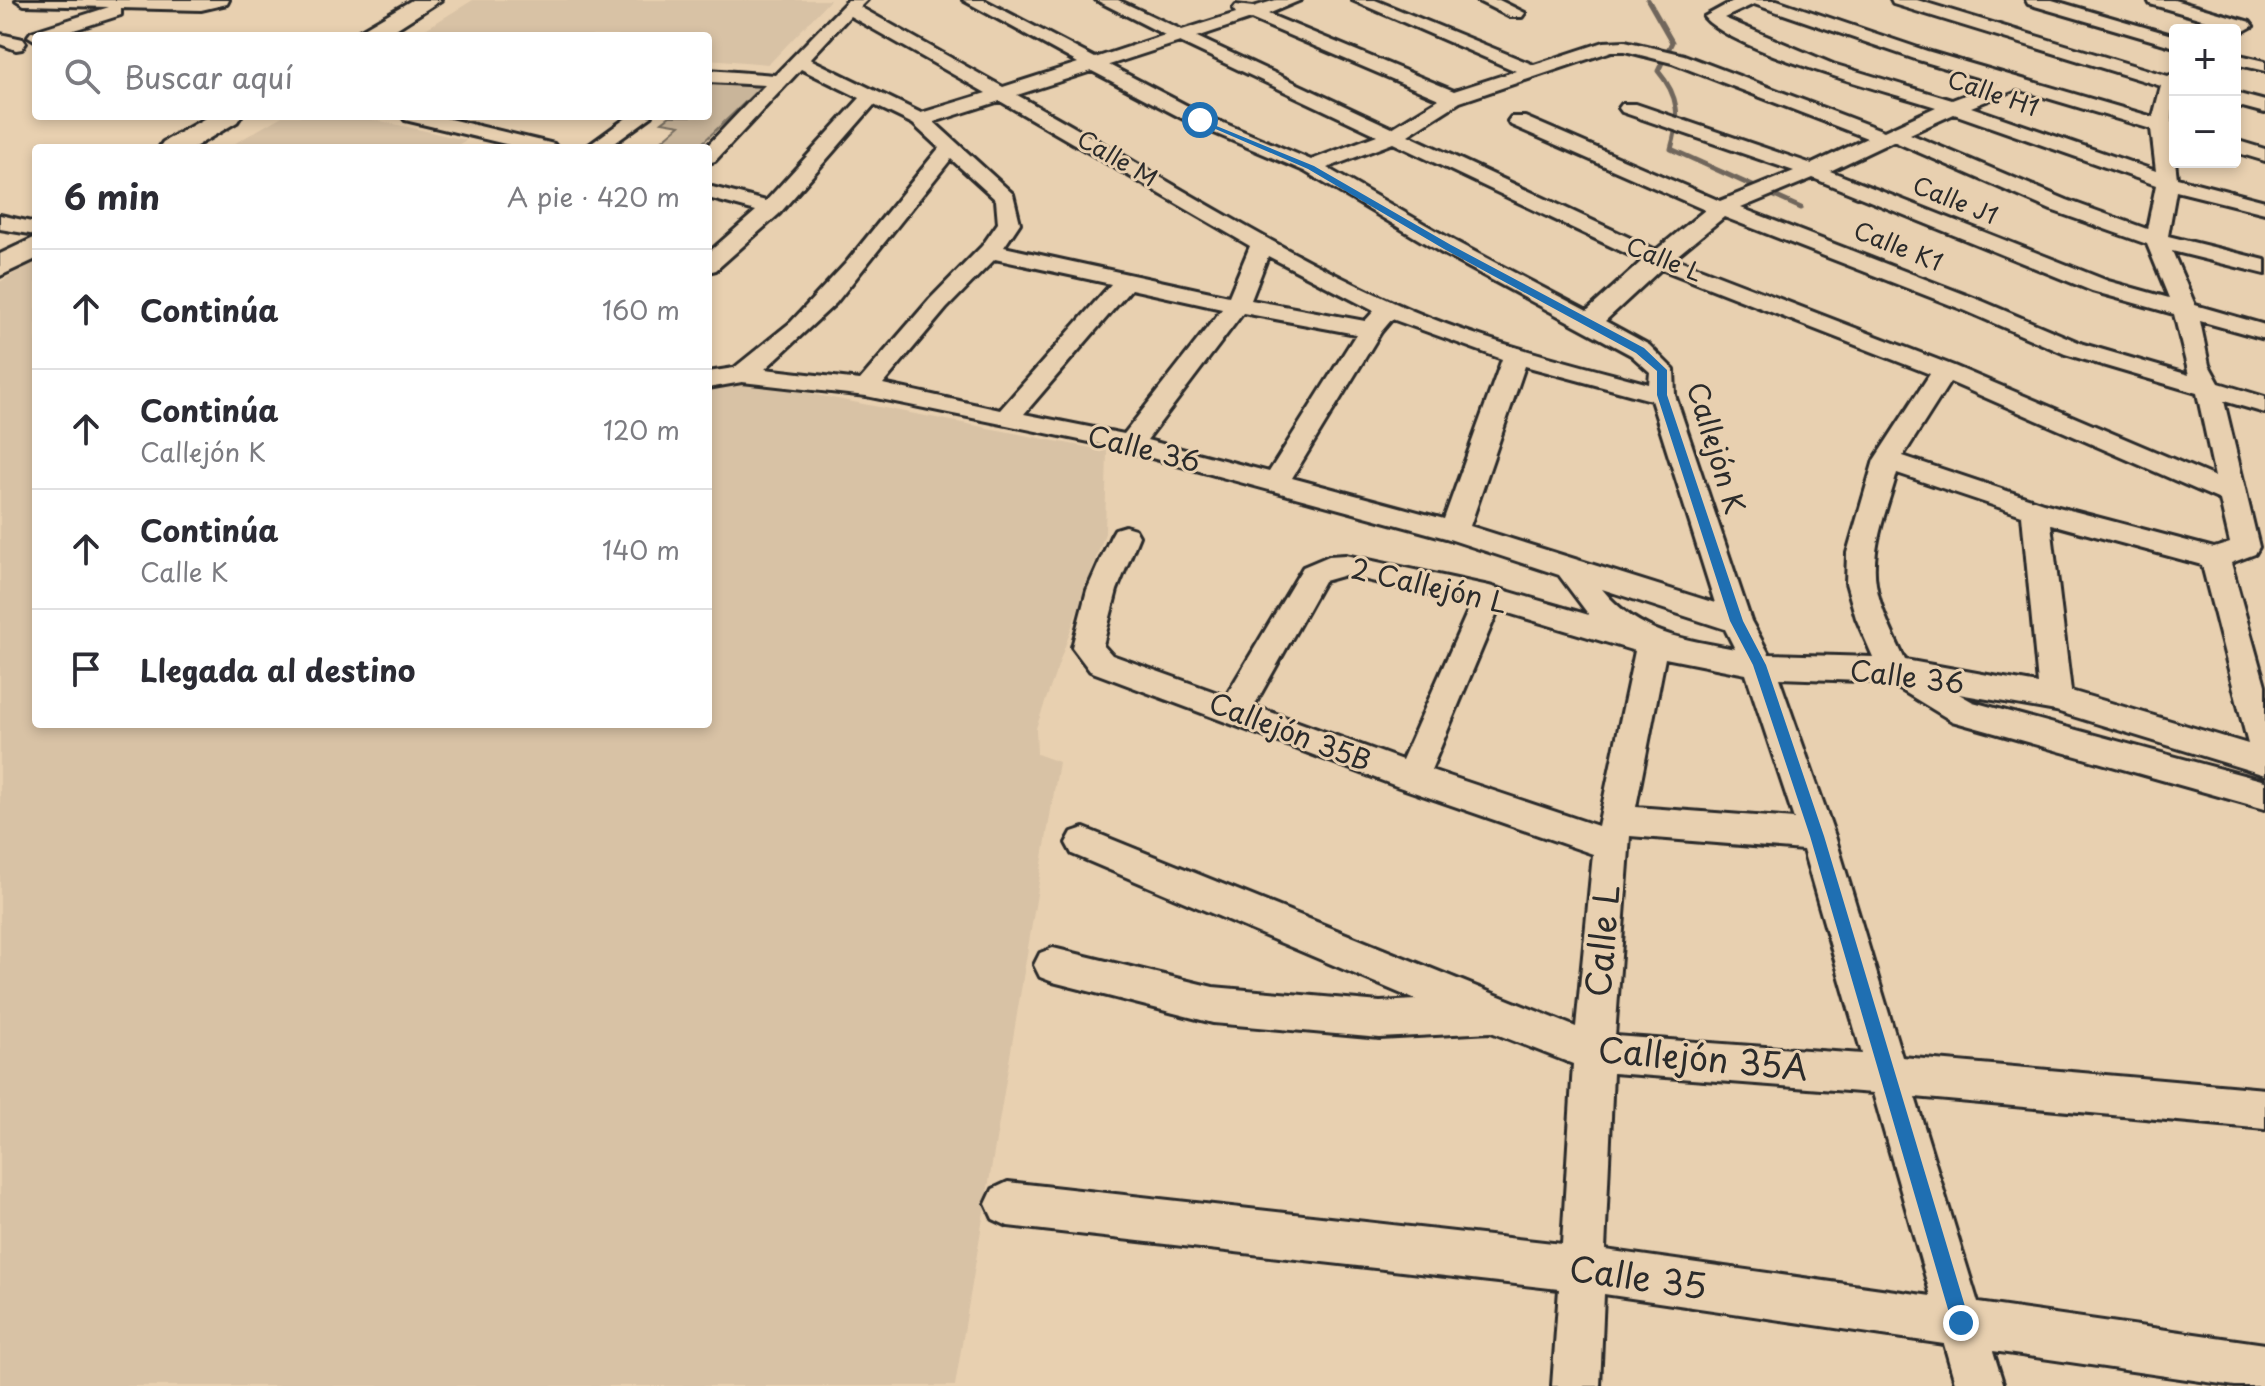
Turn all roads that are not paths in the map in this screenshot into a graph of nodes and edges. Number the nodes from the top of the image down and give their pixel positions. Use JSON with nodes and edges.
{"nodes":[{"id":1,"x":24,"y":0,"type":"edge"},
{"id":2,"x":429,"y":0,"type":"edge"},
{"id":3,"x":453,"y":0,"type":"edge"},
{"id":4,"x":971,"y":0,"type":"edge"},
{"id":5,"x":1104,"y":0,"type":"edge"},
{"id":6,"x":1223,"y":0,"type":"edge"},
{"id":7,"x":1293,"y":0,"type":"edge"},
{"id":8,"x":1360,"y":0,"type":"edge"},
{"id":9,"x":1484,"y":0,"type":"edge"},
{"id":10,"x":1748,"y":0,"type":"edge"},
{"id":11,"x":1760,"y":0,"type":"edge"},
{"id":12,"x":1899,"y":0,"type":"edge"},
{"id":13,"x":2034,"y":0,"type":"edge"},
{"id":14,"x":2156,"y":0,"type":"edge"},
{"id":15,"x":217,"y":1,"type":"edge"},
{"id":16,"x":141,"y":4,"type":"junction"},
{"id":17,"x":853,"y":4,"type":"edge"},
{"id":18,"x":1251,"y":13,"type":"junction"},
{"id":19,"x":1516,"y":13,"type":"dead end"},
{"id":20,"x":2250,"y":25,"type":"edge"},
{"id":21,"x":49,"y":32,"type":"edge"},
{"id":22,"x":375,"y":32,"type":"edge"},
{"id":23,"x":400,"y":32,"type":"edge"},
{"id":24,"x":1177,"y":35,"type":"junction"},
{"id":25,"x":32,"y":37,"type":"edge"},
{"id":26,"x":2169,"y":40,"type":"edge"},
{"id":27,"x":8,"y":45,"type":"edge"},
{"id":28,"x":2241,"y":60,"type":"edge"},
{"id":29,"x":800,"y":61,"type":"junction"},
{"id":30,"x":1093,"y":64,"type":"junction"},
{"id":31,"x":2265,"y":66,"type":"edge"},
{"id":32,"x":1534,"y":72,"type":"junction"},
{"id":33,"x":712,"y":76,"type":"edge"},
{"id":34,"x":781,"y":81,"type":"junction"},
{"id":35,"x":2169,"y":81,"type":"edge"},
{"id":36,"x":2016,"y":83,"type":"junction"},
{"id":37,"x":1000,"y":92,"type":"junction"},
{"id":38,"x":872,"y":96,"type":"junction"},
{"id":39,"x":2172,"y":96,"type":"edge"},
{"id":40,"x":1453,"y":98,"type":"junction"},
{"id":41,"x":2241,"y":101,"type":"edge"},
{"id":42,"x":1952,"y":107,"type":"junction"},
{"id":43,"x":2265,"y":107,"type":"edge"},
{"id":44,"x":1629,"y":108,"type":"dead end"},
{"id":45,"x":221,"y":120,"type":"edge"},
{"id":46,"x":247,"y":120,"type":"edge"},
{"id":47,"x":431,"y":120,"type":"edge"},
{"id":48,"x":636,"y":120,"type":"edge"},
{"id":49,"x":920,"y":120,"type":"junction"},
{"id":50,"x":1518,"y":121,"type":"dead end"},
{"id":51,"x":2168,"y":128,"type":"edge"},
{"id":52,"x":488,"y":132,"type":"junction"},
{"id":53,"x":1889,"y":136,"type":"junction"},
{"id":54,"x":1391,"y":137,"type":"junction"},
{"id":55,"x":180,"y":144,"type":"edge"},
{"id":56,"x":208,"y":144,"type":"edge"},
{"id":57,"x":470,"y":144,"type":"edge"},
{"id":58,"x":532,"y":144,"type":"edge"},
{"id":59,"x":601,"y":144,"type":"edge"},
{"id":60,"x":951,"y":145,"type":"junction"},
{"id":61,"x":2241,"y":148,"type":"edge"},
{"id":62,"x":712,"y":153,"type":"edge"},
{"id":63,"x":2265,"y":155,"type":"edge"},
{"id":64,"x":1311,"y":167,"type":"junction"},
{"id":65,"x":1813,"y":171,"type":"junction"},
{"id":66,"x":2167,"y":182,"type":"junction"},
{"id":67,"x":712,"y":193,"type":"edge"},
{"id":68,"x":2265,"y":207,"type":"edge"},
{"id":69,"x":771,"y":209,"type":"junction"},
{"id":70,"x":1720,"y":209,"type":"junction"},
{"id":71,"x":0,"y":222,"type":"edge"},
{"id":72,"x":32,"y":227,"type":"edge"},
{"id":73,"x":32,"y":230,"type":"edge"},
{"id":74,"x":2156,"y":240,"type":"junction"},
{"id":75,"x":1262,"y":244,"type":"junction"},
{"id":76,"x":32,"y":248,"type":"edge"},
{"id":77,"x":0,"y":249,"type":"edge"},
{"id":78,"x":990,"y":251,"type":"junction"},
{"id":79,"x":1658,"y":260,"type":"junction"},
{"id":80,"x":712,"y":261,"type":"edge"},
{"id":81,"x":0,"y":267,"type":"edge"},
{"id":82,"x":2265,"y":267,"type":"edge"},
{"id":83,"x":1125,"y":282,"type":"junction"},
{"id":84,"x":1237,"y":305,"type":"junction"},
{"id":85,"x":2185,"y":309,"type":"junction"},
{"id":86,"x":1379,"y":319,"type":"junction"},
{"id":87,"x":1590,"y":322,"type":"junction"},
{"id":88,"x":2265,"y":332,"type":"edge"},
{"id":89,"x":1516,"y":356,"type":"junction"},
{"id":90,"x":1945,"y":371,"type":"junction"},
{"id":91,"x":742,"y":374,"type":"junction"},
{"id":92,"x":712,"y":379,"type":"edge"},
{"id":93,"x":2208,"y":387,"type":"junction"},
{"id":94,"x":866,"y":388,"type":"junction"},
{"id":95,"x":1662,"y":395,"type":"junction"},
{"id":96,"x":2265,"y":405,"type":"edge"},
{"id":97,"x":1006,"y":419,"type":"junction"},
{"id":98,"x":1130,"y":444,"type":"junction"},
{"id":99,"x":1887,"y":460,"type":"junction"},
{"id":100,"x":1277,"y":481,"type":"junction"},
{"id":101,"x":2235,"y":496,"type":"junction"},
{"id":102,"x":2035,"y":510,"type":"junction"},
{"id":103,"x":1454,"y":531,"type":"junction"},
{"id":104,"x":1125,"y":536,"type":"dead end"},
{"id":105,"x":2255,"y":550,"type":"edge"},
{"id":106,"x":2215,"y":558,"type":"junction"},
{"id":107,"x":1571,"y":571,"type":"junction"},
{"id":108,"x":1489,"y":597,"type":"junction"},
{"id":109,"x":1736,"y":621,"type":"junction"},
{"id":110,"x":1652,"y":644,"type":"junction"},
{"id":111,"x":1759,"y":665,"type":"junction"},
{"id":112,"x":1894,"y":670,"type":"junction"},
{"id":113,"x":2056,"y":699,"type":"junction"},
{"id":114,"x":1235,"y":710,"type":"junction"},
{"id":115,"x":2265,"y":744,"type":"edge"},
{"id":116,"x":2265,"y":762,"type":"edge"},
{"id":117,"x":1411,"y":777,"type":"junction"},
{"id":118,"x":2265,"y":795,"type":"edge"},
{"id":119,"x":1614,"y":832,"type":"junction"},
{"id":120,"x":1817,"y":836,"type":"junction"},
{"id":121,"x":1084,"y":843,"type":"dead end"},
{"id":122,"x":1053,"y":965,"type":"dead end"},
{"id":123,"x":1497,"y":1016,"type":"junction"},
{"id":124,"x":1594,"y":1053,"type":"junction"},
{"id":125,"x":1888,"y":1075,"type":"junction"},
{"id":126,"x":2264,"y":1110,"type":"edge"},
{"id":127,"x":1008,"y":1204,"type":"dead end"},
{"id":128,"x":1583,"y":1269,"type":"junction"},
{"id":129,"x":1961,"y":1323,"type":"junction"},
{"id":130,"x":2265,"y":1367,"type":"edge"},
{"id":131,"x":1576,"y":1386,"type":"edge"},
{"id":132,"x":1980,"y":1386,"type":"edge"}],
"edges":[{"from":1,"to":16,"type":"street"},
{"from":2,"to":22,"type":"street"},
{"from":3,"to":23,"type":"street"},
{"from":4,"to":30,"type":"street"},
{"from":5,"to":24,"type":"street","name":"Calle L"},
{"from":6,"to":18,"type":"street"},
{"from":7,"to":18,"type":"street"},
{"from":8,"to":32,"type":"street"},
{"from":9,"to":19,"type":"street"},
{"from":10,"to":42,"type":"street","name":"Calle H1"},
{"from":11,"to":36,"type":"street"},
{"from":12,"to":35,"type":"street"},
{"from":13,"to":26,"type":"street"},
{"from":14,"to":20,"type":"street"},
{"from":15,"to":16,"type":"street"},
{"from":16,"to":21,"type":"street"},
{"from":17,"to":29,"type":"street"},
{"from":17,"to":37,"type":"street","name":"Calle M"},
{"from":18,"to":24,"type":"street"},
{"from":18,"to":40,"type":"street"},
{"from":24,"to":30,"type":"street"},
{"from":24,"to":54,"type":"street","name":"Calle L"},
{"from":25,"to":27,"type":"street"},
{"from":28,"to":31,"type":"street"},
{"from":29,"to":34,"type":"street"},
{"from":29,"to":38,"type":"street"},
{"from":30,"to":37,"type":"street"},
{"from":30,"to":64,"type":"street"},
{"from":32,"to":40,"type":"street"},
{"from":32,"to":53,"type":"street"},
{"from":33,"to":34,"type":"street"},
{"from":34,"to":62,"type":"street"},
{"from":36,"to":42,"type":"street"},
{"from":36,"to":51,"type":"street"},
{"from":37,"to":49,"type":"street"},
{"from":37,"to":75,"type":"street","name":"Calle M"},
{"from":38,"to":49,"type":"street"},
{"from":38,"to":69,"type":"street"},
{"from":39,"to":51,"type":"street"},
{"from":40,"to":54,"type":"street"},
{"from":41,"to":43,"type":"street"},
{"from":42,"to":53,"type":"street"},
{"from":42,"to":66,"type":"street","name":"Calle H1"},
{"from":44,"to":65,"type":"street","name":"Calle J1"},
{"from":45,"to":55,"type":"street"},
{"from":46,"to":56,"type":"street"},
{"from":47,"to":52,"type":"street"},
{"from":48,"to":59,"type":"street"},
{"from":49,"to":60,"type":"street"},
{"from":50,"to":70,"type":"street","name":"Calle K1"},
{"from":51,"to":66,"type":"street"},
{"from":52,"to":57,"type":"street"},
{"from":52,"to":58,"type":"street"},
{"from":53,"to":65,"type":"street"},
{"from":53,"to":74,"type":"street"},
{"from":54,"to":64,"type":"street"},
{"from":54,"to":79,"type":"street","name":"Calle L"},
{"from":60,"to":78,"type":"street"},
{"from":60,"to":91,"type":"street"},
{"from":61,"to":63,"type":"street"},
{"from":64,"to":87,"type":"street"},
{"from":65,"to":70,"type":"street"},
{"from":65,"to":85,"type":"street","name":"Calle J1"},
{"from":66,"to":68,"type":"street","name":"Calle H1"},
{"from":66,"to":74,"type":"street"},
{"from":67,"to":69,"type":"street"},
{"from":69,"to":80,"type":"street"},
{"from":70,"to":79,"type":"street"},
{"from":70,"to":93,"type":"street","name":"Calle K1"},
{"from":71,"to":72,"type":"street"},
{"from":73,"to":77,"type":"street"},
{"from":74,"to":82,"type":"street"},
{"from":74,"to":85,"type":"street"},
{"from":75,"to":84,"type":"street"},
{"from":75,"to":86,"type":"street","name":"Calle M"},
{"from":76,"to":81,"type":"street"},
{"from":78,"to":83,"type":"street","name":"Calle M"},
{"from":78,"to":94,"type":"street"},
{"from":79,"to":87,"type":"street"},
{"from":79,"to":90,"type":"street","name":"Calle L"},
{"from":83,"to":84,"type":"street","name":"Calle M"},
{"from":83,"to":97,"type":"street"},
{"from":84,"to":86,"type":"street","name":"Calle M"},
{"from":84,"to":98,"type":"street"},
{"from":85,"to":88,"type":"street","name":"Calle J1"},
{"from":85,"to":93,"type":"street"},
{"from":86,"to":89,"type":"street","name":"Calle M"},
{"from":86,"to":100,"type":"street"},
{"from":87,"to":95,"type":"street","name":"Callejón K"},
{"from":89,"to":95,"type":"street","name":"Calle M"},
{"from":89,"to":103,"type":"street"},
{"from":90,"to":99,"type":"street"},
{"from":90,"to":101,"type":"street","name":"Calle L"},
{"from":91,"to":92,"type":"street","name":"Calle 36"},
{"from":91,"to":94,"type":"street","name":"Calle 36"},
{"from":93,"to":96,"type":"street","name":"Calle K1"},
{"from":93,"to":101,"type":"street"},
{"from":94,"to":97,"type":"street","name":"Calle 36"},
{"from":95,"to":109,"type":"street","name":"Callejón K"},
{"from":97,"to":98,"type":"street","name":"Calle 36"},
{"from":98,"to":100,"type":"street","name":"Calle 36"},
{"from":99,"to":102,"type":"street"},
{"from":99,"to":112,"type":"street"},
{"from":100,"to":103,"type":"street","name":"Calle 36"},
{"from":101,"to":105,"type":"street"},
{"from":102,"to":106,"type":"street"},
{"from":102,"to":113,"type":"street"},
{"from":103,"to":107,"type":"street","name":"Calle 36"},
{"from":104,"to":114,"type":"street","name":"Callejón 35B"},
{"from":105,"to":106,"type":"street"},
{"from":106,"to":115,"type":"street"},
{"from":107,"to":109,"type":"street","name":"Calle 36"},
{"from":107,"to":110,"type":"street","name":"Calle 36"},
{"from":108,"to":110,"type":"street","name":"2 Callejón L"},
{"from":108,"to":114,"type":"street","name":"2 Callejón L"},
{"from":108,"to":117,"type":"street"},
{"from":109,"to":111,"type":"street","name":"Callejón K"},
{"from":110,"to":111,"type":"street","name":"Calle 36"},
{"from":110,"to":119,"type":"street","name":"Calle L"},
{"from":111,"to":112,"type":"street","name":"Calle 36"},
{"from":111,"to":120,"type":"street","name":"Callejón K"},
{"from":112,"to":113,"type":"street","name":"Calle 36"},
{"from":112,"to":118,"type":"street"},
{"from":113,"to":116,"type":"street","name":"Calle 36"},
{"from":114,"to":117,"type":"street","name":"Callejón 35B"},
{"from":117,"to":119,"type":"street","name":"Callejón 35B"},
{"from":119,"to":120,"type":"street","name":"Callejón 35B"},
{"from":119,"to":124,"type":"street","name":"Calle L"},
{"from":120,"to":125,"type":"street","name":"Callejón K"},
{"from":121,"to":123,"type":"street","name":"Callejón 35A"},
{"from":122,"to":123,"type":"street"},
{"from":123,"to":124,"type":"street","name":"Callejón 35A"},
{"from":124,"to":125,"type":"street","name":"Callejón 35A"},
{"from":124,"to":128,"type":"street","name":"Calle L"},
{"from":125,"to":126,"type":"street","name":"Callejón 35A"},
{"from":125,"to":129,"type":"street","name":"Callejón K"},
{"from":127,"to":128,"type":"street","name":"Calle 35"},
{"from":128,"to":129,"type":"street","name":"Calle 35"},
{"from":128,"to":131,"type":"street","name":"Calle L"},
{"from":129,"to":130,"type":"street","name":"Calle 35"},
{"from":129,"to":132,"type":"street","name":"Callejón K"}]}
